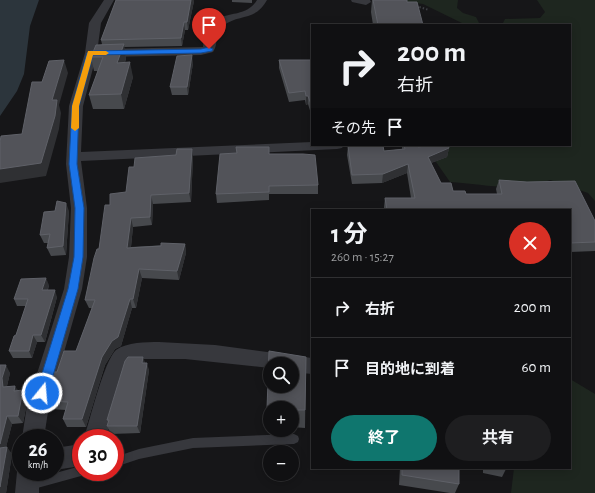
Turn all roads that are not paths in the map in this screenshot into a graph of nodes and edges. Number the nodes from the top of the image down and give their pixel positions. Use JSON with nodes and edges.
{"nodes":[{"id":1,"x":109,"y":0,"type":"edge"},
{"id":2,"x":262,"y":0,"type":"edge"},
{"id":3,"x":91,"y":53,"type":"junction"},
{"id":4,"x":318,"y":146,"type":"edge"},
{"id":5,"x":74,"y":157,"type":"junction"},
{"id":6,"x":311,"y":366,"type":"edge"},
{"id":7,"x":34,"y":429,"type":"edge"},
{"id":8,"x":98,"y":429,"type":"edge"},
{"id":9,"x":294,"y":440,"type":"dead end"},
{"id":10,"x":124,"y":459,"type":"edge"},
{"id":11,"x":72,"y":474,"type":"edge"},
{"id":12,"x":27,"y":484,"type":"edge"}],
"edges":[{"from":1,"to":3,"type":"street"},
{"from":2,"to":3,"type":"street"},
{"from":3,"to":5,"type":"street"},
{"from":4,"to":5,"type":"street"},
{"from":5,"to":7,"type":"street"},
{"from":6,"to":8,"type":"street"},
{"from":9,"to":10,"type":"lane"},
{"from":11,"to":12,"type":"lane"}]}
